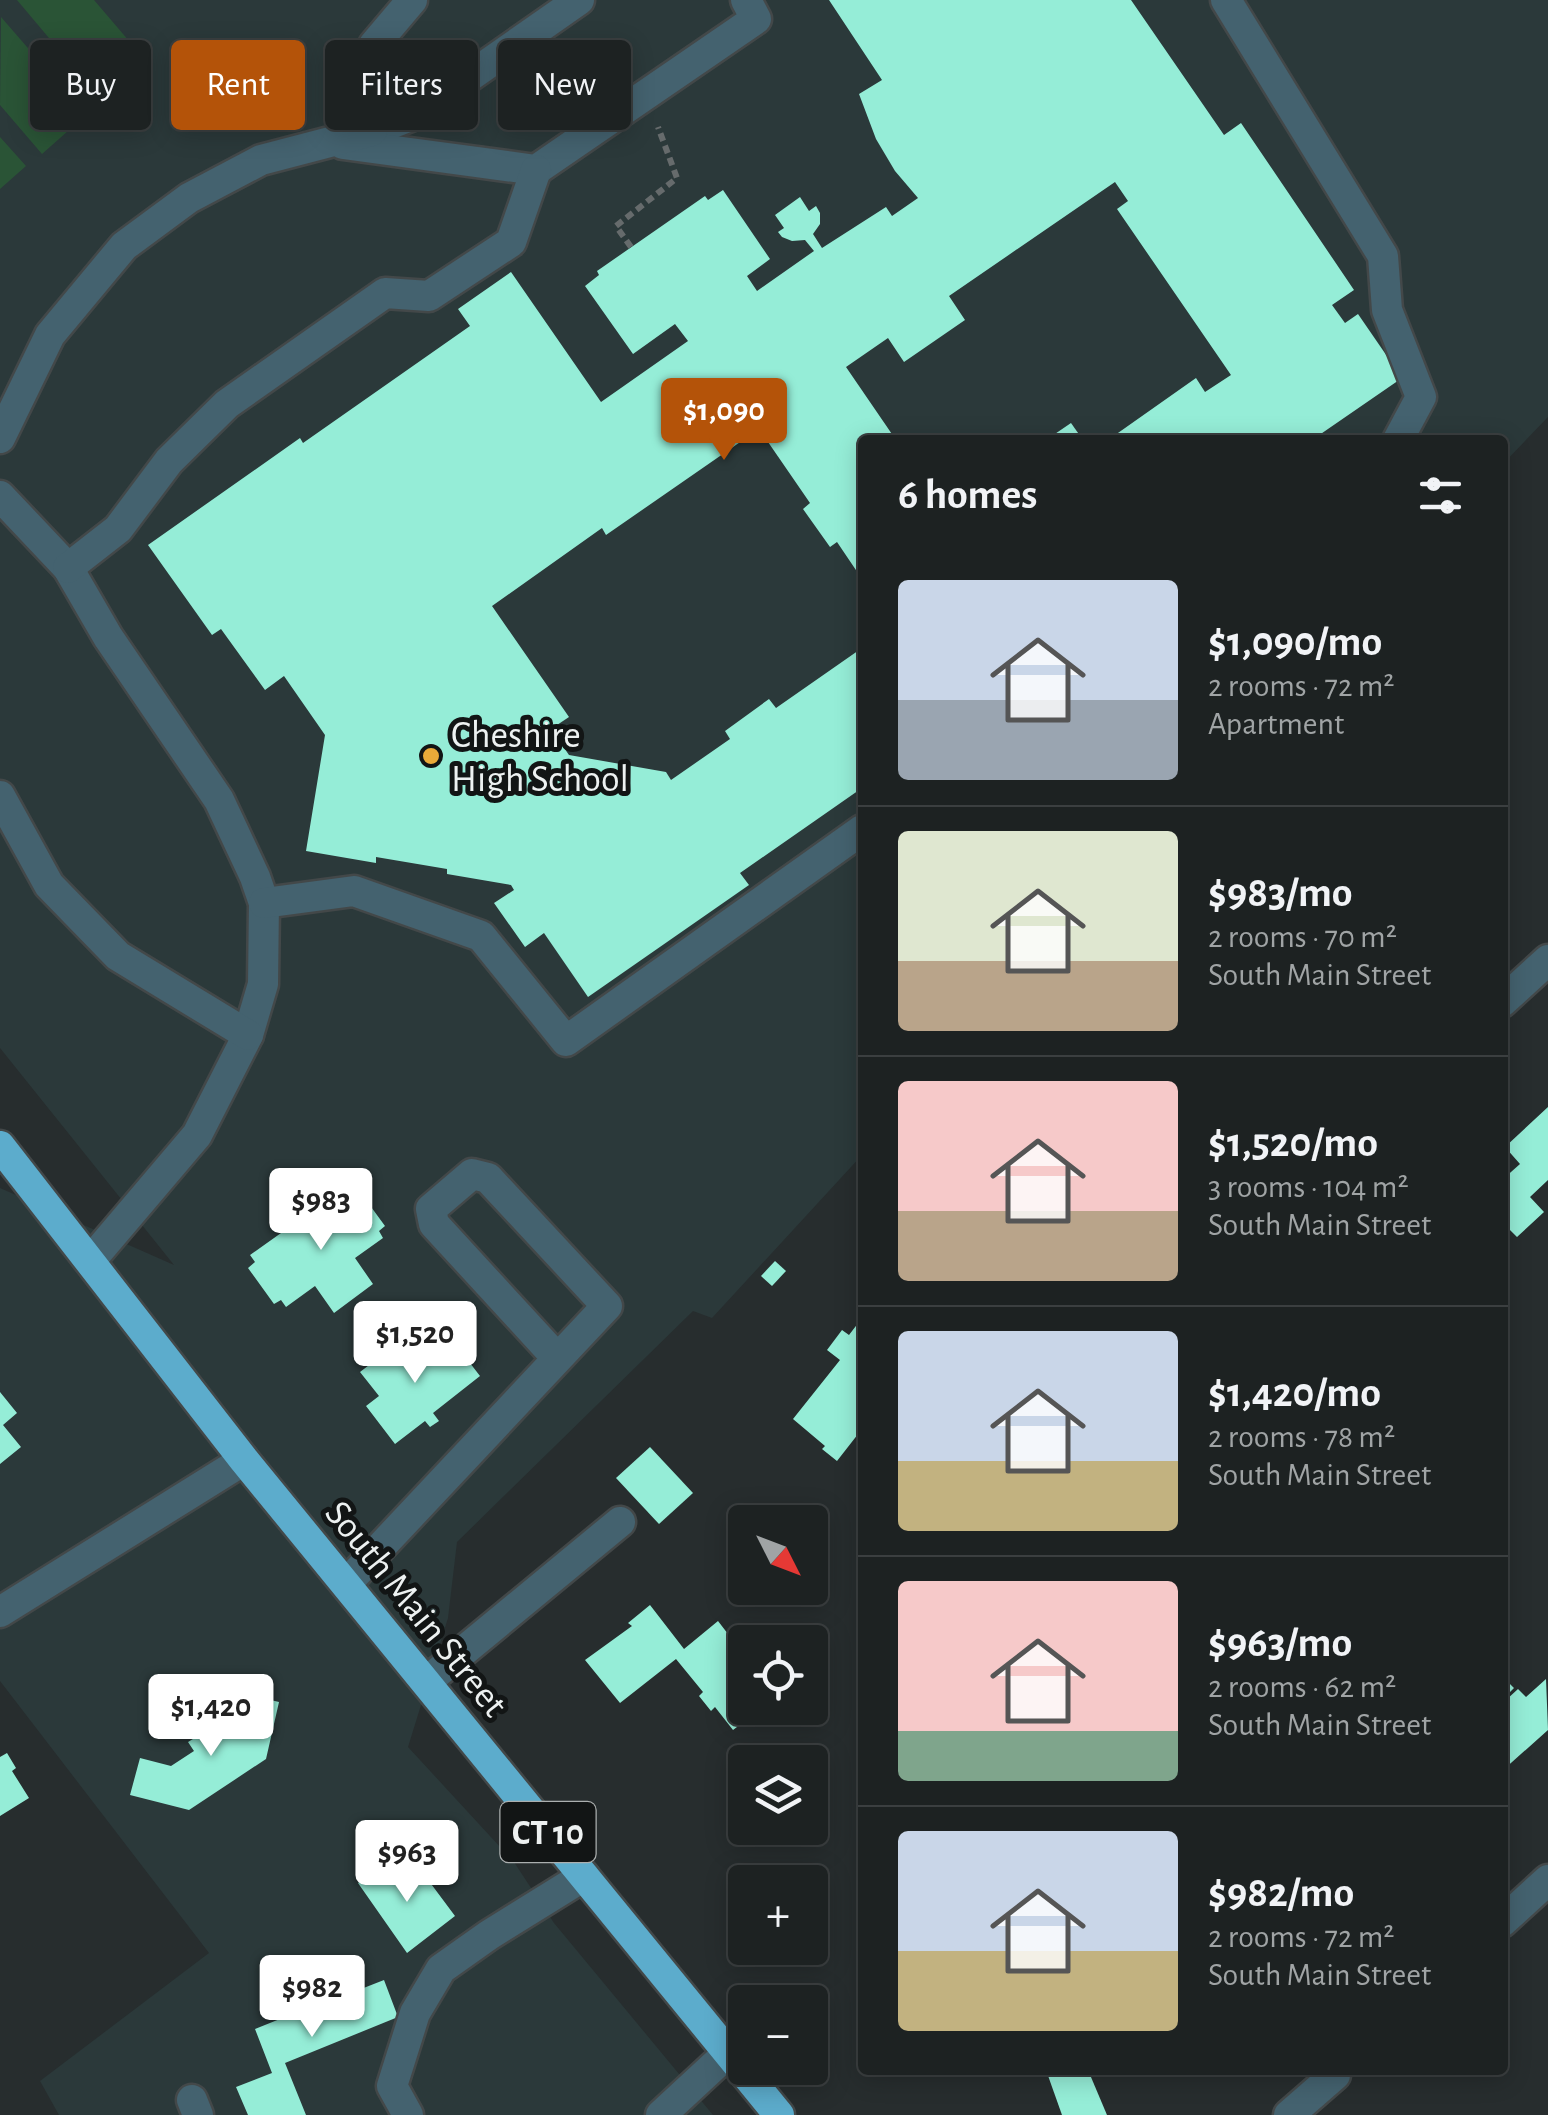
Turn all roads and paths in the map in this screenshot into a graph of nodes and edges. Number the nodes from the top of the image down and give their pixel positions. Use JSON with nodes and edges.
{"nodes":[{"id":1,"x":579,"y":0,"type":"edge"},
{"id":2,"x":746,"y":0,"type":"edge"},
{"id":3,"x":1226,"y":0,"type":"edge"},
{"id":4,"x":404,"y":3,"type":"edge"},
{"id":5,"x":658,"y":128,"type":"dead end"},
{"id":6,"x":372,"y":131,"type":"junction"},
{"id":7,"x":330,"y":142,"type":"junction"},
{"id":8,"x":536,"y":170,"type":"junction"},
{"id":9,"x":631,"y":247,"type":"dead end"},
{"id":10,"x":1401,"y":435,"type":"edge"},
{"id":11,"x":0,"y":438,"type":"edge"},
{"id":12,"x":0,"y":496,"type":"edge"},
{"id":13,"x":68,"y":568,"type":"junction"},
{"id":14,"x":0,"y":796,"type":"edge"},
{"id":15,"x":858,"y":833,"type":"edge"},
{"id":16,"x":264,"y":903,"type":"junction"},
{"id":17,"x":1548,"y":960,"type":"edge"},
{"id":18,"x":1508,"y":997,"type":"edge"},
{"id":19,"x":248,"y":1035,"type":"junction"},
{"id":20,"x":0,"y":1146,"type":"edge"},
{"id":21,"x":91,"y":1260,"type":"junction"},
{"id":22,"x":557,"y":1358,"type":"junction"},
{"id":23,"x":244,"y":1460,"type":"junction"},
{"id":24,"x":620,"y":1522,"type":"dead end"},
{"id":25,"x":346,"y":1584,"type":"junction"},
{"id":26,"x":0,"y":1612,"type":"edge"},
{"id":27,"x":426,"y":1682,"type":"junction"},
{"id":28,"x":584,"y":1876,"type":"junction"},
{"id":29,"x":1548,"y":1880,"type":"edge"},
{"id":30,"x":1508,"y":1917,"type":"edge"},
{"id":31,"x":728,"y":2052,"type":"joint"},
{"id":32,"x":1333,"y":2075,"type":"edge"},
{"id":33,"x":755,"y":2085,"type":"edge"},
{"id":34,"x":408,"y":2115,"type":"edge"},
{"id":35,"x":661,"y":2115,"type":"edge"},
{"id":36,"x":780,"y":2115,"type":"edge"},
{"id":37,"x":1289,"y":2115,"type":"edge"}],
"edges":[{"from":1,"to":6,"type":"street"},
{"from":2,"to":8,"type":"street"},
{"from":3,"to":10,"type":"street"},
{"from":4,"to":6,"type":"street"},
{"from":5,"to":9,"type":"path"},
{"from":6,"to":7,"type":"street"},
{"from":7,"to":8,"type":"street"},
{"from":7,"to":11,"type":"street"},
{"from":8,"to":13,"type":"street"},
{"from":12,"to":13,"type":"street"},
{"from":13,"to":16,"type":"street"},
{"from":14,"to":19,"type":"street"},
{"from":15,"to":16,"type":"street"},
{"from":16,"to":19,"type":"street"},
{"from":17,"to":18,"type":"street"},
{"from":19,"to":21,"type":"street"},
{"from":20,"to":21,"type":"highway","name":"South Main Street","number":"CT 10"},
{"from":21,"to":23,"type":"highway","name":"South Main Street","number":"CT 10"},
{"from":22,"to":22,"type":"street"},
{"from":22,"to":25,"type":"street"},
{"from":23,"to":25,"type":"highway","name":"South Main Street","number":"CT 10"},
{"from":23,"to":26,"type":"street"},
{"from":24,"to":27,"type":"street"},
{"from":25,"to":27,"type":"highway","name":"South Main Street","number":"CT 10"},
{"from":27,"to":28,"type":"highway","name":"South Main Street","number":"CT 10"},
{"from":28,"to":31,"type":"highway","name":"South Main Street","number":"CT 10"},
{"from":28,"to":34,"type":"street"},
{"from":29,"to":30,"type":"street"},
{"from":31,"to":35,"type":"street"},
{"from":32,"to":37,"type":"street"},
{"from":33,"to":36,"type":"highway","name":"South Main Street","number":"CT 10"}]}
